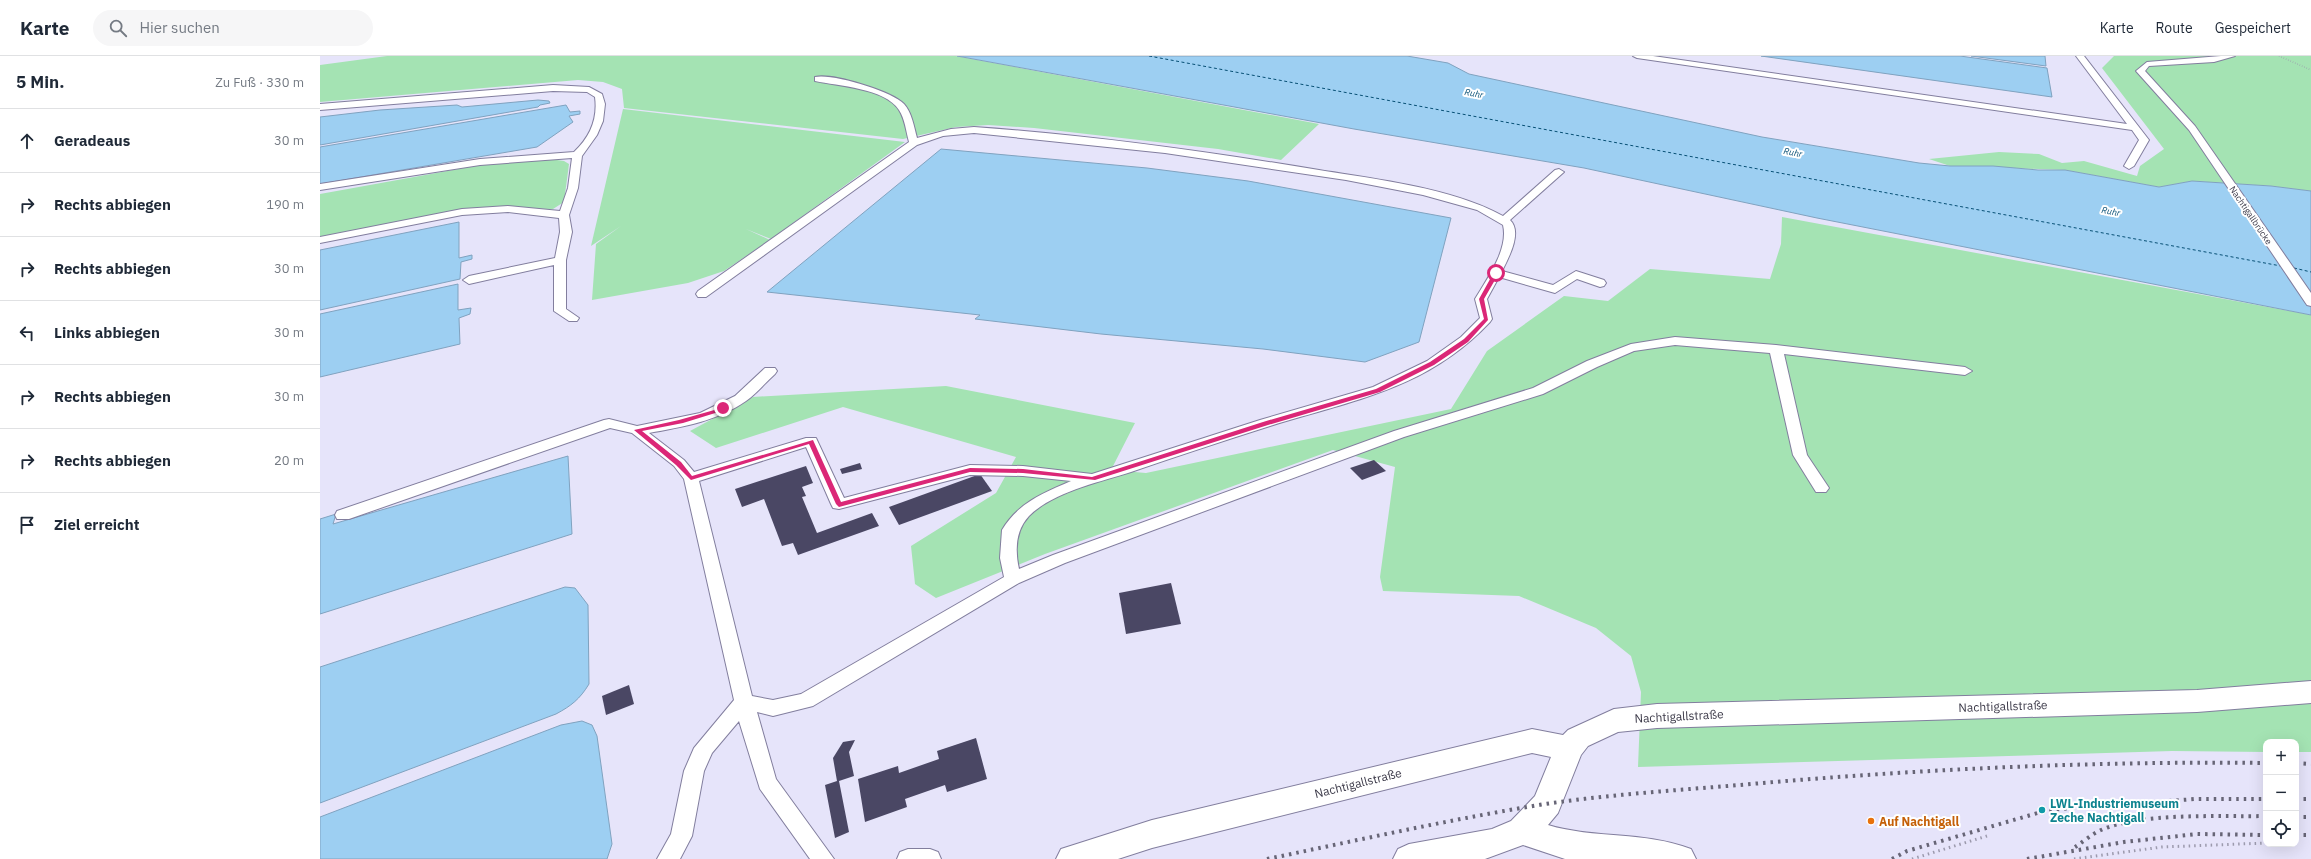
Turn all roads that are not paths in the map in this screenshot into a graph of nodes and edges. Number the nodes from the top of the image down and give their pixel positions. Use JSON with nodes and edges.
{"nodes":[{"id":1,"x":1637,"y":56,"type":"edge"},
{"id":2,"x":2080,"y":56,"type":"edge"},
{"id":3,"x":2231,"y":56,"type":"edge"},
{"id":4,"x":818,"y":79,"type":"dead end"},
{"id":5,"x":589,"y":90,"type":"junction"},
{"id":6,"x":470,"y":104,"type":"dead end"},
{"id":7,"x":320,"y":107,"type":"edge"},
{"id":8,"x":2134,"y":128,"type":"junction"},
{"id":9,"x":914,"y":143,"type":"junction"},
{"id":10,"x":577,"y":155,"type":"junction"},
{"id":11,"x":2130,"y":166,"type":"dead end"},
{"id":12,"x":1559,"y":172,"type":"dead end"},
{"id":13,"x":320,"y":187,"type":"edge"},
{"id":14,"x":564,"y":215,"type":"junction"},
{"id":15,"x":1505,"y":219,"type":"junction"},
{"id":16,"x":320,"y":240,"type":"edge"},
{"id":17,"x":560,"y":260,"type":"junction"},
{"id":18,"x":1496,"y":273,"type":"junction"},
{"id":19,"x":469,"y":280,"type":"dead end"},
{"id":20,"x":1600,"y":283,"type":"dead end"},
{"id":21,"x":702,"y":294,"type":"dead end"},
{"id":22,"x":2311,"y":302,"type":"edge"},
{"id":23,"x":573,"y":318,"type":"dead end"},
{"id":24,"x":1776,"y":349,"type":"junction"},
{"id":25,"x":770,"y":371,"type":"dead end"},
{"id":26,"x":1965,"y":372,"type":"dead end"},
{"id":27,"x":637,"y":430,"type":"junction"},
{"id":28,"x":691,"y":478,"type":"junction"},
{"id":29,"x":1093,"y":479,"type":"junction"},
{"id":30,"x":1821,"y":488,"type":"dead end"},
{"id":31,"x":343,"y":516,"type":"dead end"},
{"id":32,"x":1013,"y":579,"type":"junction"},
{"id":33,"x":2311,"y":692,"type":"edge"},
{"id":34,"x":744,"y":702,"type":"junction"},
{"id":35,"x":1569,"y":748,"type":"junction"},
{"id":36,"x":1522,"y":831,"type":"junction"},
{"id":37,"x":668,"y":859,"type":"edge"},
{"id":38,"x":823,"y":859,"type":"edge"},
{"id":39,"x":908,"y":859,"type":"edge"},
{"id":40,"x":930,"y":859,"type":"edge"},
{"id":41,"x":1072,"y":859,"type":"edge"},
{"id":42,"x":1410,"y":859,"type":"edge"},
{"id":43,"x":1680,"y":859,"type":"edge"}],
"edges":[{"from":1,"to":8,"type":"lane"},
{"from":2,"to":8,"type":"lane"},
{"from":3,"to":22,"type":"lane","name":"Nachtigallbrücke"},
{"from":4,"to":9,"type":"lane"},
{"from":5,"to":6,"type":"lane"},
{"from":5,"to":7,"type":"lane"},
{"from":5,"to":10,"type":"lane"},
{"from":8,"to":11,"type":"lane"},
{"from":9,"to":15,"type":"lane"},
{"from":9,"to":21,"type":"lane"},
{"from":10,"to":13,"type":"lane"},
{"from":10,"to":14,"type":"lane"},
{"from":12,"to":15,"type":"lane"},
{"from":14,"to":16,"type":"lane"},
{"from":14,"to":17,"type":"lane"},
{"from":15,"to":18,"type":"lane"},
{"from":17,"to":19,"type":"lane"},
{"from":17,"to":23,"type":"lane"},
{"from":18,"to":20,"type":"lane"},
{"from":18,"to":29,"type":"lane"},
{"from":24,"to":26,"type":"lane"},
{"from":24,"to":30,"type":"lane"},
{"from":24,"to":32,"type":"lane"},
{"from":25,"to":27,"type":"lane"},
{"from":27,"to":28,"type":"lane"},
{"from":27,"to":31,"type":"lane"},
{"from":28,"to":29,"type":"lane"},
{"from":28,"to":34,"type":"lane"},
{"from":29,"to":32,"type":"lane"},
{"from":32,"to":34,"type":"lane"},
{"from":33,"to":35,"type":"street","name":"Nachtigallstraße"},
{"from":34,"to":37,"type":"lane"},
{"from":34,"to":38,"type":"lane"},
{"from":35,"to":36,"type":"street"},
{"from":35,"to":41,"type":"street","name":"Nachtigallstraße"},
{"from":36,"to":42,"type":"street"},
{"from":36,"to":43,"type":"street"},
{"from":39,"to":40,"type":"lane"}]}
